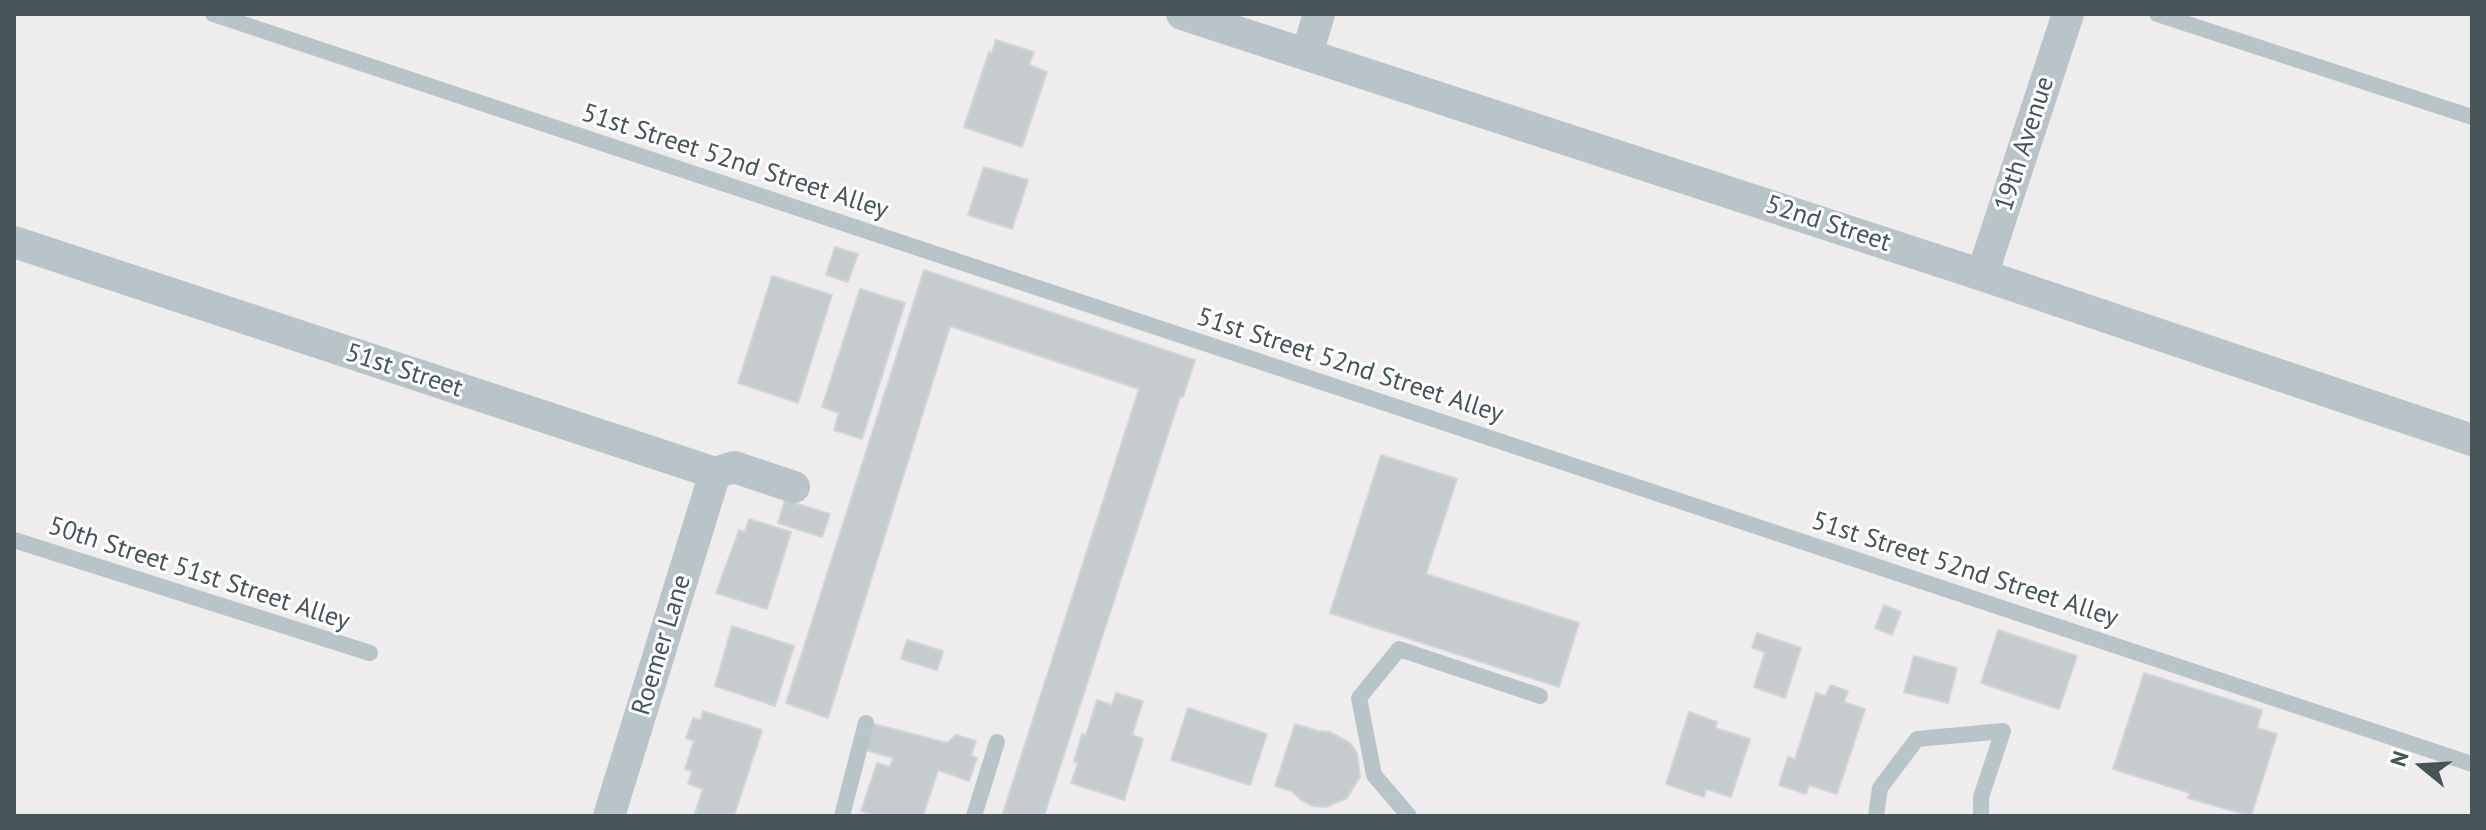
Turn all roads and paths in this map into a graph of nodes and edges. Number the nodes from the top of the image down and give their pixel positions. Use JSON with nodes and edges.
{"nodes":[{"id":1,"x":213,"y":14,"type":"edge"},
{"id":2,"x":1182,"y":14,"type":"edge"},
{"id":3,"x":1319,"y":14,"type":"edge"},
{"id":4,"x":2068,"y":14,"type":"edge"},
{"id":5,"x":2157,"y":14,"type":"edge"},
{"id":6,"x":1307,"y":54,"type":"junction"},
{"id":7,"x":2472,"y":117,"type":"edge"},
{"id":8,"x":14,"y":242,"type":"edge"},
{"id":9,"x":1982,"y":275,"type":"junction"},
{"id":10,"x":2472,"y":440,"type":"edge"},
{"id":11,"x":715,"y":473,"type":"junction"},
{"id":12,"x":794,"y":487,"type":"dead end"},
{"id":13,"x":14,"y":540,"type":"edge"},
{"id":14,"x":370,"y":653,"type":"dead end"},
{"id":15,"x":1540,"y":696,"type":"dead end"},
{"id":16,"x":866,"y":723,"type":"dead end"},
{"id":17,"x":997,"y":742,"type":"dead end"},
{"id":18,"x":2472,"y":764,"type":"edge"},
{"id":19,"x":609,"y":816,"type":"edge"},
{"id":20,"x":842,"y":816,"type":"edge"},
{"id":21,"x":974,"y":816,"type":"edge"},
{"id":22,"x":1409,"y":816,"type":"edge"},
{"id":23,"x":1876,"y":816,"type":"edge"},
{"id":24,"x":1981,"y":816,"type":"edge"}],
"edges":[{"from":1,"to":18,"type":"lane","name":"51st Street 52nd Street Alley"},
{"from":2,"to":6,"type":"street","name":"52nd Street"},
{"from":3,"to":6,"type":"street"},
{"from":4,"to":9,"type":"street","name":"19th Avenue"},
{"from":5,"to":7,"type":"lane"},
{"from":6,"to":9,"type":"street","name":"52nd Street"},
{"from":8,"to":11,"type":"street","name":"51st Street"},
{"from":9,"to":10,"type":"street","name":"52nd Street"},
{"from":11,"to":12,"type":"street","name":"51st Street"},
{"from":11,"to":19,"type":"street","name":"Roemer Lane"},
{"from":13,"to":14,"type":"lane","name":"50th Street 51st Street Alley"},
{"from":15,"to":22,"type":"lane"},
{"from":16,"to":20,"type":"lane"},
{"from":17,"to":21,"type":"lane"},
{"from":23,"to":24,"type":"lane"}]}
